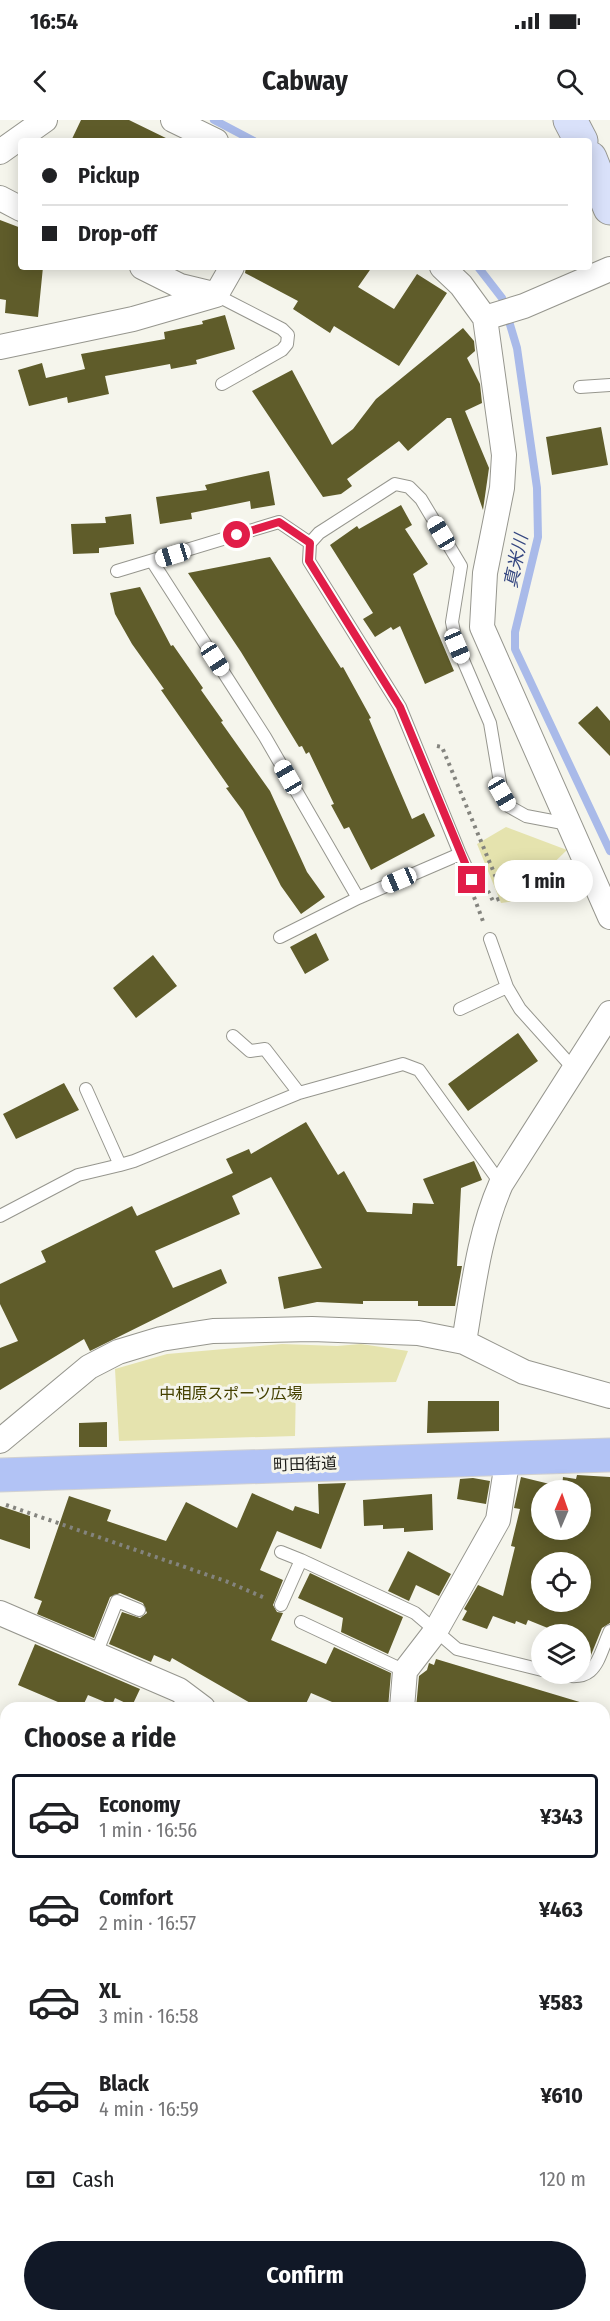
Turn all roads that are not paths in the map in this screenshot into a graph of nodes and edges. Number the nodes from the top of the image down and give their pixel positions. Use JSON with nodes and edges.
{"nodes":[{"id":1,"x":45,"y":120,"type":"edge"},
{"id":2,"x":173,"y":120,"type":"edge"},
{"id":3,"x":570,"y":120,"type":"edge"},
{"id":4,"x":20,"y":138,"type":"edge"},
{"id":5,"x":210,"y":138,"type":"edge"},
{"id":6,"x":579,"y":138,"type":"edge"},
{"id":7,"x":18,"y":139,"type":"edge"},
{"id":8,"x":0,"y":152,"type":"edge"},
{"id":9,"x":592,"y":162,"type":"edge"},
{"id":10,"x":608,"y":197,"type":"edge"},
{"id":11,"x":0,"y":198,"type":"edge"},
{"id":12,"x":18,"y":207,"type":"edge"},
{"id":13,"x":610,"y":269,"type":"edge"},
{"id":14,"x":148,"y":270,"type":"edge"},
{"id":15,"x":230,"y":270,"type":"edge"},
{"id":16,"x":445,"y":270,"type":"edge"},
{"id":17,"x":216,"y":295,"type":"junction"},
{"id":18,"x":485,"y":318,"type":"junction"},
{"id":19,"x":0,"y":347,"type":"edge"},
{"id":20,"x":222,"y":384,"type":"dead end"},
{"id":21,"x":610,"y":385,"type":"edge"},
{"id":22,"x":580,"y":387,"type":"dead end"},
{"id":23,"x":310,"y":543,"type":"junction"},
{"id":24,"x":152,"y":561,"type":"junction"},
{"id":25,"x":117,"y":571,"type":"dead end"},
{"id":26,"x":568,"y":824,"type":"junction"},
{"id":27,"x":460,"y":854,"type":"junction"},
{"id":28,"x":472,"y":880,"type":"road end"},
{"id":29,"x":358,"y":898,"type":"junction"},
{"id":30,"x":610,"y":917,"type":"edge"},
{"id":31,"x":280,"y":937,"type":"dead end"},
{"id":32,"x":490,"y":939,"type":"road end"},
{"id":33,"x":507,"y":987,"type":"junction"},
{"id":34,"x":460,"y":1009,"type":"dead end"},
{"id":35,"x":607,"y":1027,"type":"edge"},
{"id":36,"x":233,"y":1036,"type":"dead end"},
{"id":37,"x":573,"y":1068,"type":"junction"},
{"id":38,"x":86,"y":1089,"type":"dead end"},
{"id":39,"x":299,"y":1093,"type":"junction"},
{"id":40,"x":120,"y":1165,"type":"junction"},
{"id":41,"x":501,"y":1184,"type":"junction"},
{"id":42,"x":0,"y":1216,"type":"edge"},
{"id":43,"x":464,"y":1342,"type":"junction"},
{"id":44,"x":610,"y":1396,"type":"edge"},
{"id":45,"x":0,"y":1441,"type":"edge"},
{"id":46,"x":610,"y":1455,"type":"edge"},
{"id":47,"x":507,"y":1456,"type":"junction"},
{"id":48,"x":0,"y":1475,"type":"edge"},
{"id":49,"x":281,"y":1552,"type":"dead end"},
{"id":50,"x":300,"y":1560,"type":"junction"},
{"id":51,"x":281,"y":1605,"type":"road end"},
{"id":52,"x":139,"y":1610,"type":"dead end"},
{"id":53,"x":0,"y":1613,"type":"edge"},
{"id":54,"x":301,"y":1622,"type":"dead end"},
{"id":55,"x":610,"y":1630,"type":"edge"},
{"id":56,"x":435,"y":1632,"type":"junction"},
{"id":57,"x":607,"y":1646,"type":"edge"},
{"id":58,"x":96,"y":1654,"type":"junction"},
{"id":59,"x":531,"y":1667,"type":"edge"},
{"id":60,"x":405,"y":1671,"type":"junction"},
{"id":61,"x":591,"y":1672,"type":"edge"},
{"id":62,"x":195,"y":1702,"type":"edge"},
{"id":63,"x":402,"y":1702,"type":"edge"}],
"edges":[{"from":1,"to":4,"type":"street"},
{"from":2,"to":5,"type":"street"},
{"from":3,"to":6,"type":"main road"},
{"from":7,"to":8,"type":"street"},
{"from":9,"to":10,"type":"main road"},
{"from":11,"to":12,"type":"street"},
{"from":13,"to":18,"type":"street"},
{"from":14,"to":17,"type":"street"},
{"from":15,"to":17,"type":"street"},
{"from":16,"to":18,"type":"street"},
{"from":17,"to":19,"type":"street"},
{"from":17,"to":20,"type":"lane"},
{"from":18,"to":26,"type":"street"},
{"from":21,"to":22,"type":"lane"},
{"from":23,"to":24,"type":"lane"},
{"from":23,"to":26,"type":"lane"},
{"from":23,"to":27,"type":"lane"},
{"from":24,"to":25,"type":"lane"},
{"from":24,"to":29,"type":"lane"},
{"from":26,"to":30,"type":"street"},
{"from":27,"to":28,"type":"lane"},
{"from":27,"to":29,"type":"lane"},
{"from":29,"to":31,"type":"lane"},
{"from":32,"to":33,"type":"lane"},
{"from":33,"to":34,"type":"lane"},
{"from":33,"to":37,"type":"lane"},
{"from":35,"to":37,"type":"street"},
{"from":36,"to":39,"type":"lane"},
{"from":37,"to":41,"type":"street"},
{"from":38,"to":40,"type":"lane"},
{"from":39,"to":40,"type":"lane"},
{"from":39,"to":41,"type":"lane"},
{"from":40,"to":42,"type":"lane"},
{"from":41,"to":43,"type":"street"},
{"from":43,"to":44,"type":"street"},
{"from":43,"to":45,"type":"street"},
{"from":46,"to":47,"type":"main road","name":"町田街道"},
{"from":47,"to":48,"type":"main road","name":"町田街道"},
{"from":47,"to":56,"type":"street"},
{"from":49,"to":50,"type":"lane"},
{"from":50,"to":51,"type":"lane"},
{"from":50,"to":56,"type":"lane"},
{"from":52,"to":58,"type":"lane"},
{"from":53,"to":58,"type":"street"},
{"from":54,"to":60,"type":"lane"},
{"from":55,"to":57,"type":"lane"},
{"from":56,"to":59,"type":"lane"},
{"from":56,"to":60,"type":"street"},
{"from":57,"to":61,"type":"lane"},
{"from":58,"to":62,"type":"street"},
{"from":60,"to":63,"type":"street"}]}
